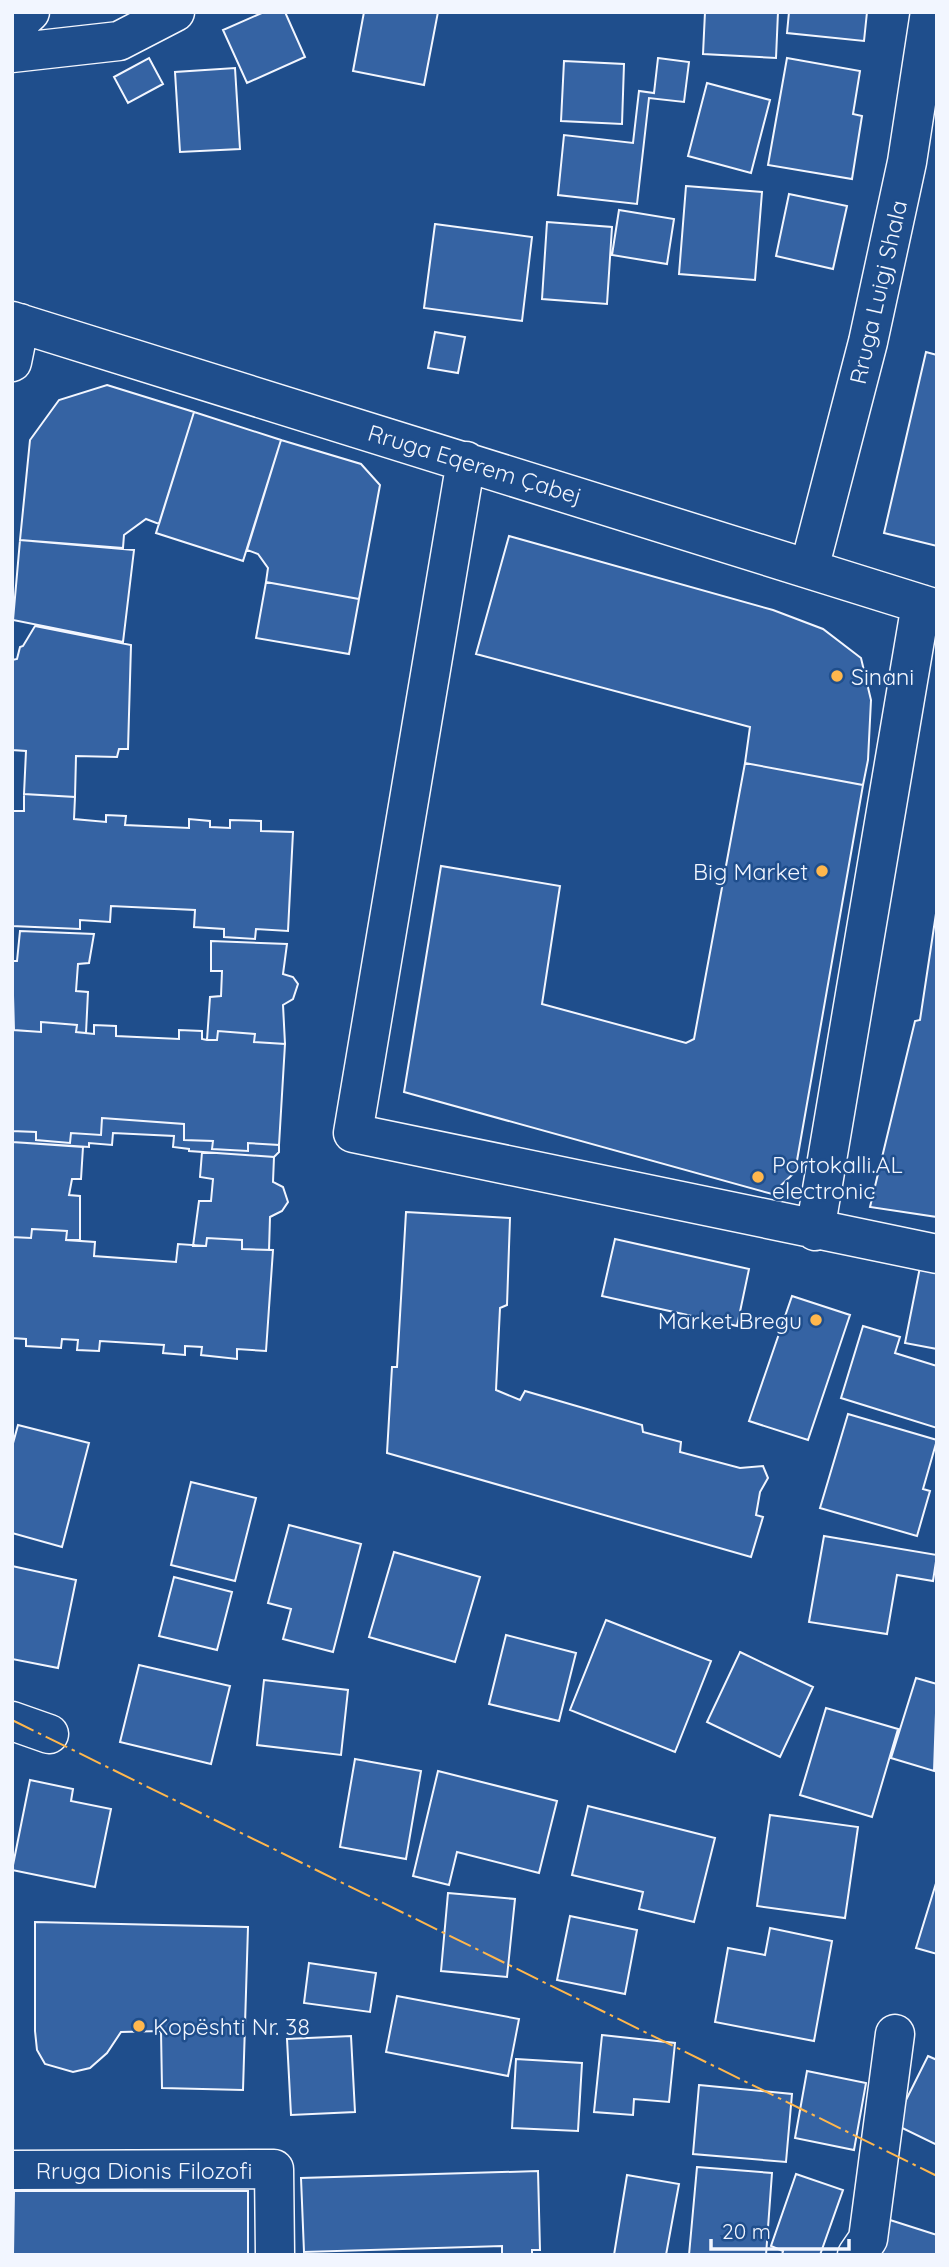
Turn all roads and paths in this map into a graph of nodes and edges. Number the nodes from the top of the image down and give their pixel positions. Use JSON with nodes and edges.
{"nodes":[{"id":1,"x":30,"y":12,"type":"edge"},
{"id":2,"x":175,"y":12,"type":"edge"},
{"id":3,"x":930,"y":12,"type":"edge"},
{"id":4,"x":12,"y":29,"type":"edge"},
{"id":5,"x":12,"y":53,"type":"edge"},
{"id":6,"x":16,"y":322,"type":"edge"},
{"id":7,"x":12,"y":362,"type":"edge"},
{"id":8,"x":466,"y":461,"type":"junction"},
{"id":9,"x":809,"y":569,"type":"junction"},
{"id":10,"x":929,"y":606,"type":"edge"},
{"id":11,"x":815,"y":1231,"type":"junction"},
{"id":12,"x":937,"y":1254,"type":"edge"},
{"id":13,"x":12,"y":1721,"type":"edge"},
{"id":14,"x":49,"y":1734,"type":"dead end"},
{"id":15,"x":895,"y":2034,"type":"dead end"},
{"id":16,"x":12,"y":2170,"type":"edge"},
{"id":17,"x":275,"y":2255,"type":"edge"},
{"id":18,"x":857,"y":2255,"type":"edge"}],
"edges":[{"from":1,"to":4,"type":"street"},
{"from":2,"to":5,"type":"street"},
{"from":3,"to":9,"type":"street","name":"Rruga Luigj Shala"},
{"from":6,"to":7,"type":"street"},
{"from":6,"to":8,"type":"street","name":"Rruga Eqerem Çabej"},
{"from":8,"to":9,"type":"street","name":"Rruga Eqerem Çabej"},
{"from":8,"to":11,"type":"street"},
{"from":9,"to":10,"type":"street","name":"Rruga Eqerem Çabej"},
{"from":10,"to":11,"type":"street"},
{"from":11,"to":12,"type":"street"},
{"from":13,"to":14,"type":"street"},
{"from":15,"to":18,"type":"street"},
{"from":16,"to":17,"type":"street","name":"Rruga Dionis Filozofi"}]}
